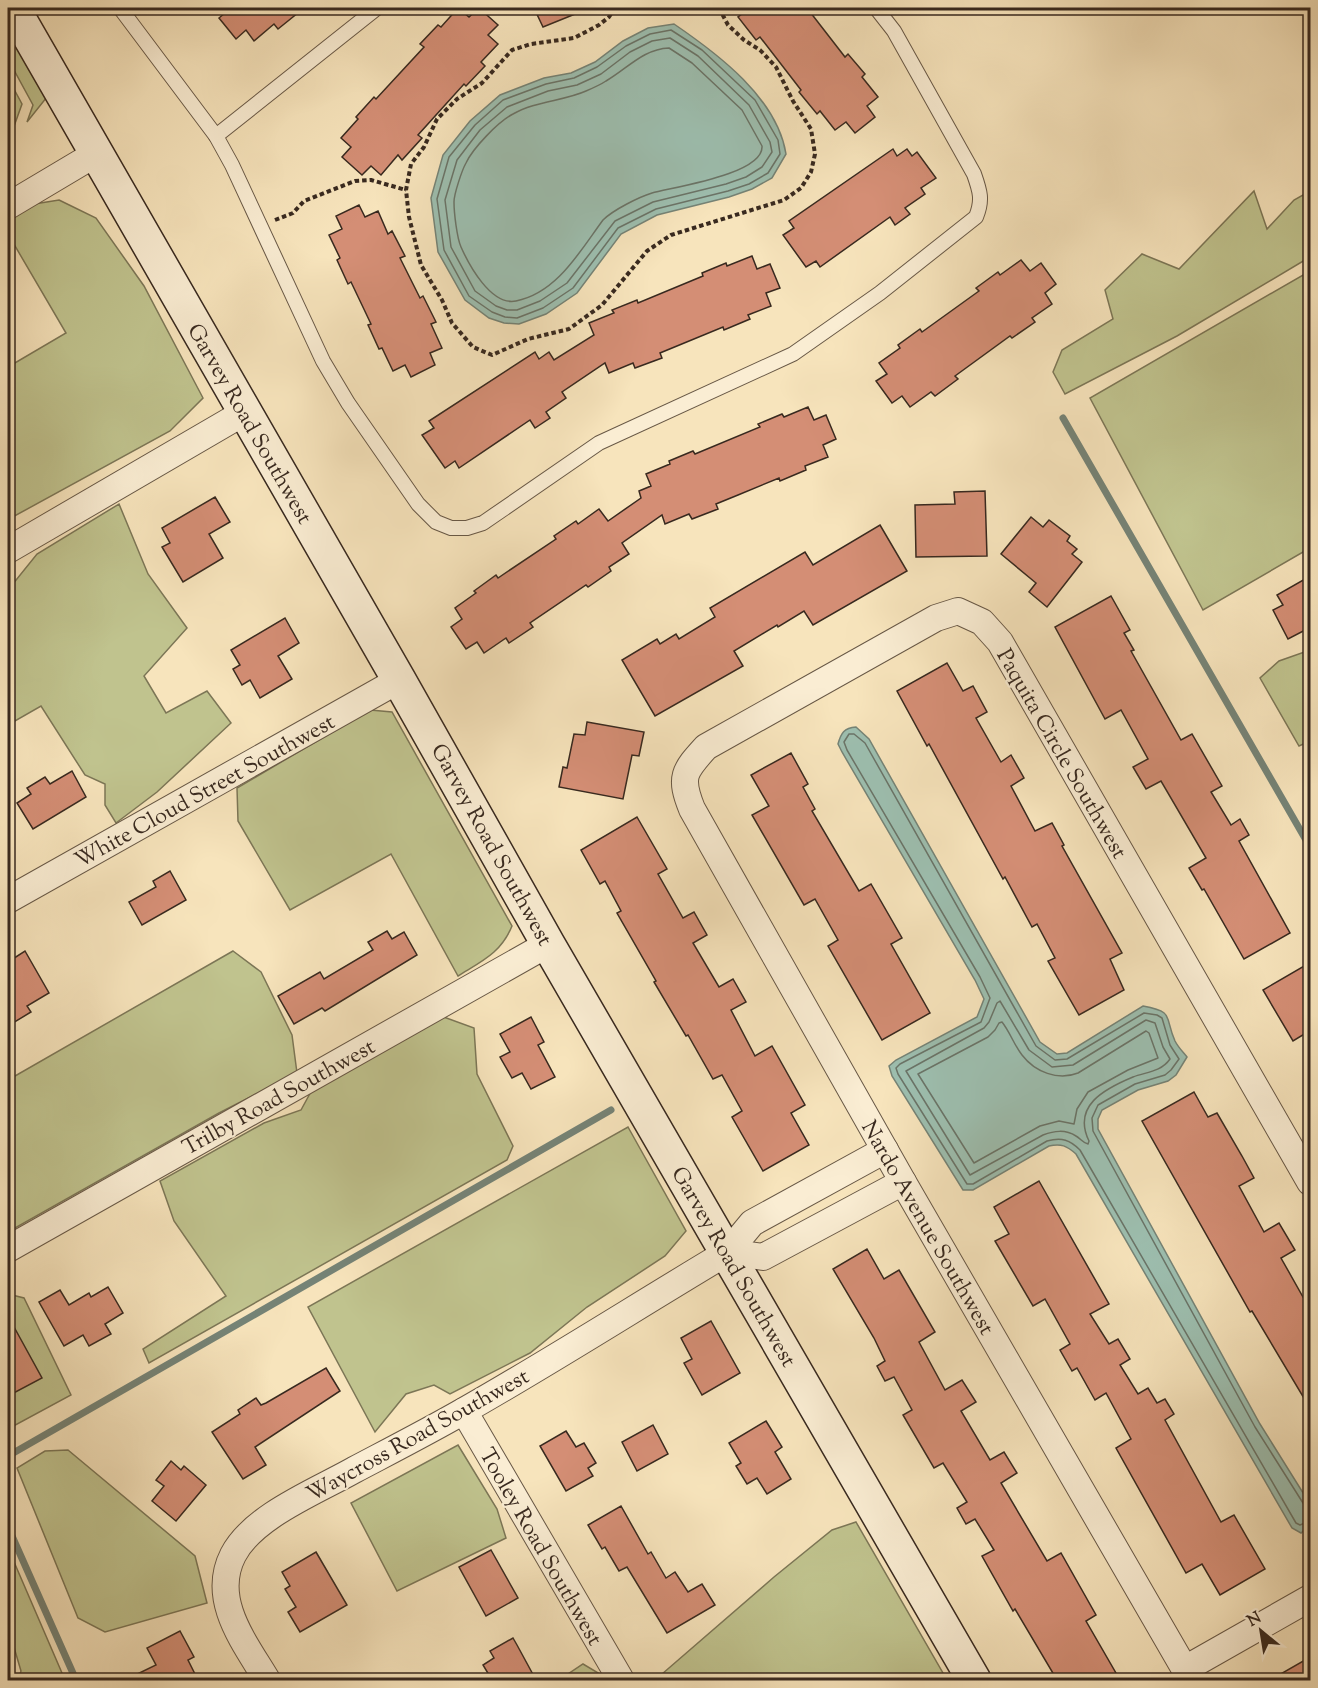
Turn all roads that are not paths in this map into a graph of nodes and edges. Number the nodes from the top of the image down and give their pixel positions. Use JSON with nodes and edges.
{"nodes":[{"id":1,"x":13,"y":8,"type":"edge"},
{"id":2,"x":120,"y":8,"type":"edge"},
{"id":3,"x":377,"y":8,"type":"edge"},
{"id":4,"x":876,"y":8,"type":"edge"},
{"id":5,"x":216,"y":136,"type":"junction"},
{"id":6,"x":97,"y":153,"type":"junction"},
{"id":7,"x":8,"y":206,"type":"edge"},
{"id":8,"x":245,"y":412,"type":"junction"},
{"id":9,"x":8,"y":550,"type":"edge"},
{"id":10,"x":399,"y":680,"type":"junction"},
{"id":11,"x":687,"y":767,"type":"joint"},
{"id":12,"x":8,"y":900,"type":"edge"},
{"id":13,"x":548,"y":944,"type":"junction"},
{"id":14,"x":885,"y":1150,"type":"junction"},
{"id":15,"x":903,"y":1182,"type":"junction"},
{"id":16,"x":1311,"y":1182,"type":"edge"},
{"id":17,"x":8,"y":1249,"type":"edge"},
{"id":18,"x":728,"y":1252,"type":"junction"},
{"id":19,"x":464,"y":1411,"type":"junction"},
{"id":20,"x":1311,"y":1598,"type":"edge"},
{"id":21,"x":1188,"y":1675,"type":"edge"},
{"id":22,"x":267,"y":1680,"type":"edge"},
{"id":23,"x":621,"y":1680,"type":"edge"},
{"id":24,"x":974,"y":1680,"type":"edge"}],
"edges":[{"from":1,"to":6,"type":"street","name":"Garvey Road Southwest"},
{"from":2,"to":5,"type":"lane"},
{"from":3,"to":5,"type":"lane"},
{"from":4,"to":5,"type":"lane"},
{"from":6,"to":7,"type":"street"},
{"from":6,"to":8,"type":"street","name":"Garvey Road Southwest"},
{"from":8,"to":9,"type":"street"},
{"from":8,"to":10,"type":"street","name":"Garvey Road Southwest"},
{"from":10,"to":12,"type":"street","name":"White Cloud Street Southwest"},
{"from":10,"to":13,"type":"street","name":"Garvey Road Southwest"},
{"from":11,"to":14,"type":"street","name":"Nardo Avenue Southwest"},
{"from":11,"to":16,"type":"street","name":"Paquita Circle Southwest"},
{"from":13,"to":17,"type":"street","name":"Trilby Road Southwest"},
{"from":13,"to":18,"type":"street","name":"Garvey Road Southwest"},
{"from":14,"to":15,"type":"street","name":"Nardo Avenue Southwest"},
{"from":14,"to":18,"type":"street","name":"Waycross Road Southwest"},
{"from":15,"to":18,"type":"street"},
{"from":15,"to":21,"type":"street","name":"Nardo Avenue Southwest"},
{"from":18,"to":19,"type":"street","name":"Waycross Road Southwest"},
{"from":18,"to":24,"type":"street","name":"Garvey Road Southwest"},
{"from":19,"to":22,"type":"street","name":"Waycross Road Southwest"},
{"from":19,"to":23,"type":"street","name":"Tooley Road Southwest"},
{"from":20,"to":21,"type":"street"}]}
